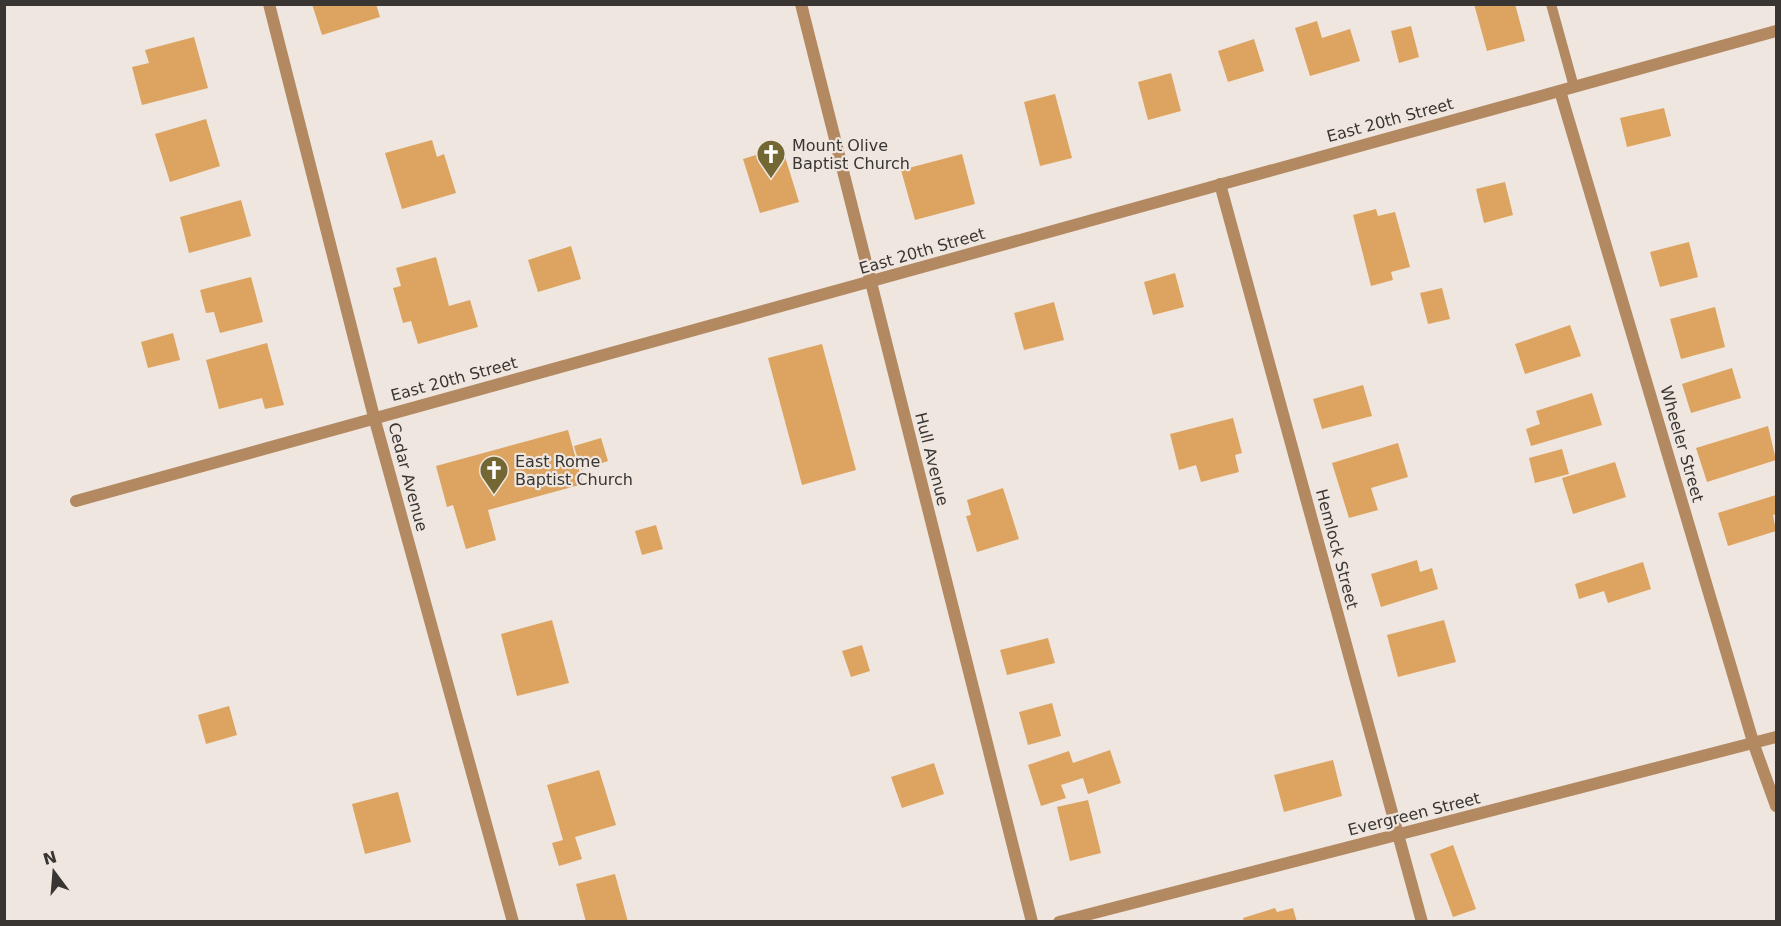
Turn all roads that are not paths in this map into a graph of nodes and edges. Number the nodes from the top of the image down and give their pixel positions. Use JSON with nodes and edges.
{"nodes":[{"id":1,"x":269,"y":4,"type":"edge"},
{"id":2,"x":801,"y":4,"type":"edge"},
{"id":3,"x":1551,"y":4,"type":"edge"},
{"id":4,"x":1776,"y":31,"type":"edge"},
{"id":5,"x":1574,"y":87,"type":"junction"},
{"id":6,"x":1560,"y":91,"type":"junction"},
{"id":7,"x":1220,"y":184,"type":"junction"},
{"id":8,"x":870,"y":283,"type":"junction"},
{"id":9,"x":374,"y":417,"type":"junction"},
{"id":10,"x":76,"y":501,"type":"dead end"},
{"id":11,"x":1776,"y":737,"type":"edge"},
{"id":12,"x":1754,"y":745,"type":"junction"},
{"id":13,"x":1776,"y":806,"type":"edge"},
{"id":14,"x":1398,"y":835,"type":"junction"},
{"id":15,"x":513,"y":921,"type":"edge"},
{"id":16,"x":1032,"y":921,"type":"edge"},
{"id":17,"x":1059,"y":921,"type":"edge"},
{"id":18,"x":1422,"y":921,"type":"edge"}],
"edges":[{"from":1,"to":9,"type":"street","name":"Cedar Avenue"},
{"from":2,"to":8,"type":"street","name":"Hull Avenue"},
{"from":3,"to":5,"type":"lane"},
{"from":4,"to":5,"type":"street","name":"East 20th Street"},
{"from":5,"to":6,"type":"street","name":"East 20th Street"},
{"from":6,"to":7,"type":"street","name":"East 20th Street"},
{"from":6,"to":12,"type":"street","name":"Wheeler Street"},
{"from":7,"to":8,"type":"street","name":"East 20th Street"},
{"from":7,"to":14,"type":"street","name":"Hemlock Street"},
{"from":8,"to":9,"type":"street","name":"East 20th Street"},
{"from":8,"to":16,"type":"street","name":"Hull Avenue"},
{"from":9,"to":10,"type":"street","name":"East 20th Street"},
{"from":9,"to":15,"type":"street","name":"Cedar Avenue"},
{"from":11,"to":12,"type":"street","name":"Evergreen Street"},
{"from":12,"to":13,"type":"street","name":"Wheeler Street"},
{"from":12,"to":14,"type":"street","name":"Evergreen Street"},
{"from":14,"to":17,"type":"street","name":"Evergreen Street"},
{"from":14,"to":18,"type":"street","name":"Hemlock Street"}]}
